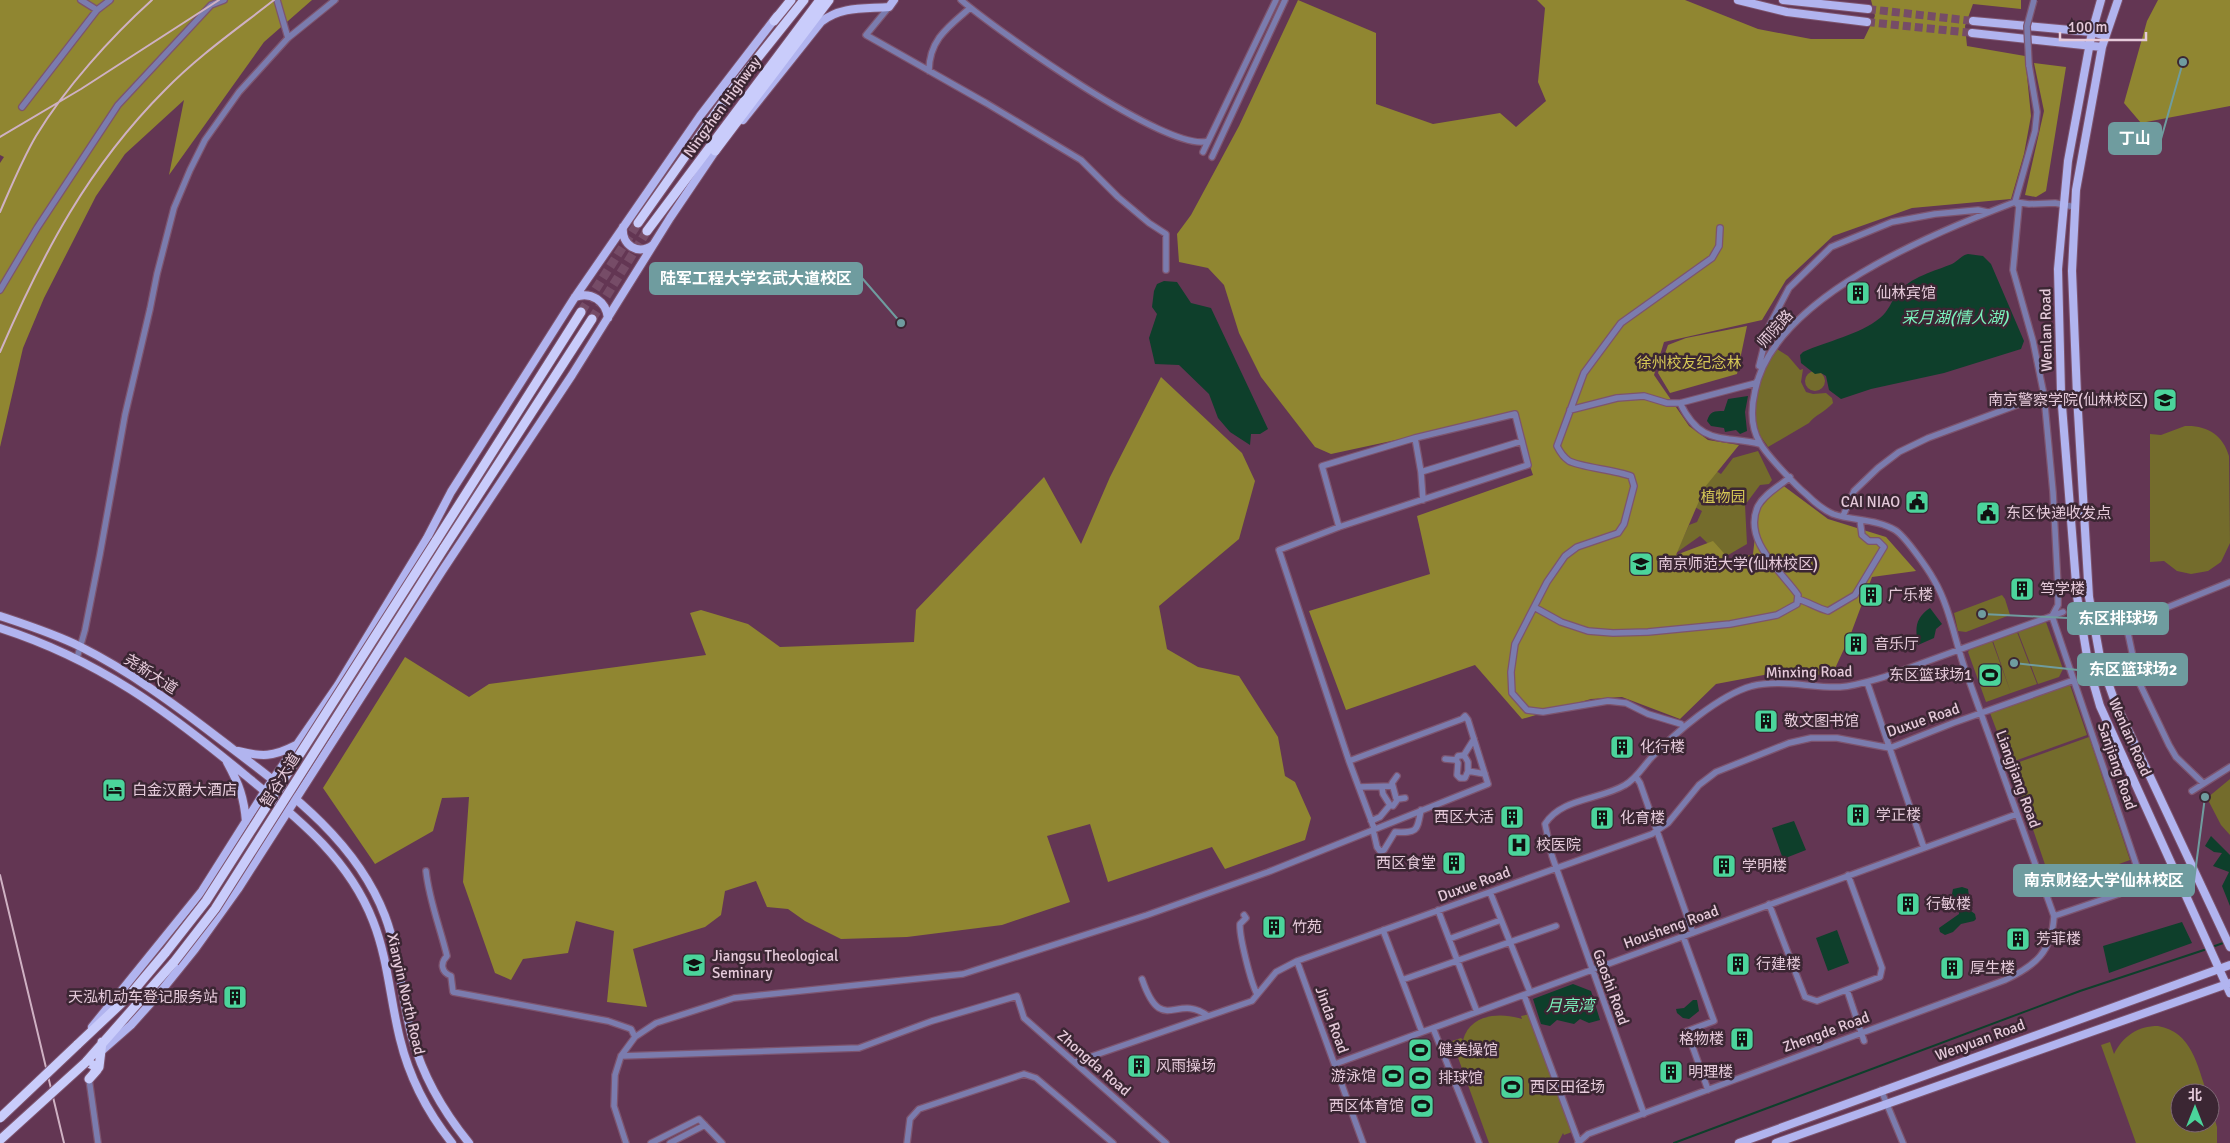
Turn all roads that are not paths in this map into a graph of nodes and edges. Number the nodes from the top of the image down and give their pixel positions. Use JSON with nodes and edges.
{"nodes":[{"id":1,"x":81,"y":0,"type":"edge"},
{"id":2,"x":110,"y":0,"type":"edge"},
{"id":3,"x":224,"y":0,"type":"edge"},
{"id":4,"x":276,"y":0,"type":"edge"},
{"id":5,"x":335,"y":0,"type":"edge"},
{"id":6,"x":789,"y":0,"type":"edge"},
{"id":7,"x":804,"y":0,"type":"edge"},
{"id":8,"x":820,"y":0,"type":"edge"},
{"id":9,"x":829,"y":0,"type":"edge"},
{"id":10,"x":960,"y":0,"type":"edge"},
{"id":11,"x":1276,"y":0,"type":"edge"},
{"id":12,"x":1285,"y":0,"type":"edge"},
{"id":13,"x":1738,"y":0,"type":"edge"},
{"id":14,"x":1783,"y":0,"type":"edge"},
{"id":15,"x":2034,"y":0,"type":"edge"},
{"id":16,"x":2101,"y":0,"type":"edge"},
{"id":17,"x":2118,"y":0,"type":"edge"},
{"id":18,"x":892,"y":3,"type":"edge"},
{"id":19,"x":970,"y":8,"type":"junction"},
{"id":20,"x":1868,"y":9,"type":"tunnel mouth"},
{"id":21,"x":97,"y":10,"type":"junction"},
{"id":22,"x":774,"y":21,"type":"joint"},
{"id":23,"x":1973,"y":21,"type":"tunnel mouth"},
{"id":24,"x":1867,"y":22,"type":"tunnel mouth"},
{"id":25,"x":2027,"y":26,"type":"junction"},
{"id":26,"x":2092,"y":32,"type":"junction"},
{"id":27,"x":1972,"y":33,"type":"tunnel mouth"},
{"id":28,"x":2105,"y":36,"type":"junction"},
{"id":29,"x":288,"y":38,"type":"junction"},
{"id":30,"x":2026,"y":39,"type":"junction"},
{"id":31,"x":2089,"y":45,"type":"junction"},
{"id":32,"x":2102,"y":47,"type":"junction"},
{"id":33,"x":930,"y":71,"type":"junction"},
{"id":34,"x":22,"y":107,"type":"dead end"},
{"id":35,"x":1208,"y":141,"type":"junction"},
{"id":36,"x":715,"y":151,"type":"junction"},
{"id":37,"x":1203,"y":152,"type":"dead end"},
{"id":38,"x":1212,"y":157,"type":"dead end"},
{"id":39,"x":2014,"y":202,"type":"junction"},
{"id":40,"x":2062,"y":205,"type":"junction"},
{"id":41,"x":2075,"y":207,"type":"junction"},
{"id":42,"x":1987,"y":212,"type":"junction"},
{"id":43,"x":625,"y":223,"type":"junction"},
{"id":44,"x":638,"y":223,"type":"tunnel mouth"},
{"id":45,"x":1720,"y":228,"type":"dead end"},
{"id":46,"x":647,"y":231,"type":"tunnel mouth"},
{"id":47,"x":658,"y":238,"type":"junction"},
{"id":48,"x":1166,"y":270,"type":"dead end"},
{"id":49,"x":0,"y":290,"type":"edge"},
{"id":50,"x":575,"y":297,"type":"junction"},
{"id":51,"x":581,"y":312,"type":"tunnel mouth"},
{"id":52,"x":608,"y":318,"type":"junction"},
{"id":53,"x":592,"y":319,"type":"tunnel mouth"},
{"id":54,"x":1756,"y":383,"type":"junction"},
{"id":55,"x":2044,"y":395,"type":"junction"},
{"id":56,"x":1680,"y":404,"type":"junction"},
{"id":57,"x":1570,"y":410,"type":"junction"},
{"id":58,"x":1415,"y":438,"type":"junction"},
{"id":59,"x":1522,"y":442,"type":"junction"},
{"id":60,"x":1760,"y":444,"type":"junction"},
{"id":61,"x":1421,"y":472,"type":"junction"},
{"id":62,"x":1790,"y":477,"type":"junction"},
{"id":63,"x":1423,"y":500,"type":"junction"},
{"id":64,"x":1843,"y":516,"type":"junction"},
{"id":65,"x":1860,"y":520,"type":"junction"},
{"id":66,"x":1339,"y":527,"type":"junction"},
{"id":67,"x":2230,"y":582,"type":"edge"},
{"id":68,"x":1798,"y":600,"type":"junction"},
{"id":69,"x":1534,"y":608,"type":"junction"},
{"id":70,"x":2064,"y":612,"type":"dead end"},
{"id":71,"x":0,"y":616,"type":"edge"},
{"id":72,"x":2052,"y":616,"type":"junction"},
{"id":73,"x":0,"y":628,"type":"edge"},
{"id":74,"x":81,"y":647,"type":"junction"},
{"id":75,"x":1958,"y":651,"type":"junction"},
{"id":76,"x":77,"y":658,"type":"junction"},
{"id":77,"x":2074,"y":680,"type":"junction"},
{"id":78,"x":1867,"y":682,"type":"junction"},
{"id":79,"x":1980,"y":713,"type":"junction"},
{"id":80,"x":1681,"y":724,"type":"dead end"},
{"id":81,"x":1474,"y":739,"type":"junction"},
{"id":82,"x":298,"y":744,"type":"junction"},
{"id":83,"x":1890,"y":748,"type":"junction"},
{"id":84,"x":234,"y":750,"type":"junction"},
{"id":85,"x":1464,"y":754,"type":"junction"},
{"id":86,"x":225,"y":758,"type":"junction"},
{"id":87,"x":1445,"y":759,"type":"dead end"},
{"id":88,"x":1456,"y":760,"type":"junction"},
{"id":89,"x":1349,"y":761,"type":"junction"},
{"id":90,"x":2230,"y":767,"type":"edge"},
{"id":91,"x":1468,"y":771,"type":"junction"},
{"id":92,"x":1485,"y":774,"type":"junction"},
{"id":93,"x":1397,"y":776,"type":"dead end"},
{"id":94,"x":1636,"y":777,"type":"junction"},
{"id":95,"x":272,"y":781,"type":"junction"},
{"id":96,"x":2203,"y":783,"type":"junction"},
{"id":97,"x":1392,"y":786,"type":"junction"},
{"id":98,"x":1359,"y":787,"type":"junction"},
{"id":99,"x":1382,"y":788,"type":"junction"},
{"id":100,"x":265,"y":791,"type":"junction"},
{"id":101,"x":2192,"y":791,"type":"dead end"},
{"id":102,"x":1405,"y":798,"type":"dead end"},
{"id":103,"x":296,"y":800,"type":"junction"},
{"id":104,"x":1398,"y":800,"type":"junction"},
{"id":105,"x":1390,"y":805,"type":"junction"},
{"id":106,"x":1422,"y":810,"type":"junction"},
{"id":107,"x":290,"y":811,"type":"junction"},
{"id":108,"x":2017,"y":814,"type":"junction"},
{"id":109,"x":1371,"y":821,"type":"junction"},
{"id":110,"x":246,"y":822,"type":"junction"},
{"id":111,"x":1657,"y":830,"type":"junction"},
{"id":112,"x":1374,"y":831,"type":"junction"},
{"id":113,"x":1924,"y":848,"type":"junction"},
{"id":114,"x":1556,"y":868,"type":"junction"},
{"id":115,"x":426,"y":871,"type":"dead end"},
{"id":116,"x":1848,"y":875,"type":"junction"},
{"id":117,"x":1490,"y":892,"type":"junction"},
{"id":118,"x":1769,"y":904,"type":"junction"},
{"id":119,"x":1438,"y":910,"type":"junction"},
{"id":120,"x":1244,"y":914,"type":"dead end"},
{"id":121,"x":2054,"y":916,"type":"junction"},
{"id":122,"x":1502,"y":920,"type":"junction"},
{"id":123,"x":1556,"y":926,"type":"dead end"},
{"id":124,"x":1383,"y":930,"type":"junction"},
{"id":125,"x":1693,"y":932,"type":"junction"},
{"id":126,"x":1682,"y":936,"type":"junction"},
{"id":127,"x":1449,"y":939,"type":"junction"},
{"id":128,"x":1509,"y":941,"type":"junction"},
{"id":129,"x":2230,"y":947,"type":"edge"},
{"id":130,"x":1457,"y":960,"type":"junction"},
{"id":131,"x":1297,"y":961,"type":"junction"},
{"id":132,"x":2230,"y":965,"type":"edge"},
{"id":133,"x":2218,"y":969,"type":"junction"},
{"id":134,"x":1592,"y":970,"type":"junction"},
{"id":135,"x":1142,"y":979,"type":"dead end"},
{"id":136,"x":1402,"y":980,"type":"junction"},
{"id":137,"x":2228,"y":984,"type":"edge"},
{"id":138,"x":1847,"y":990,"type":"junction"},
{"id":139,"x":2230,"y":993,"type":"edge"},
{"id":140,"x":1257,"y":994,"type":"junction"},
{"id":141,"x":1527,"y":994,"type":"junction"},
{"id":142,"x":1478,"y":1012,"type":"junction"},
{"id":143,"x":1208,"y":1016,"type":"junction"},
{"id":144,"x":1433,"y":1028,"type":"junction"},
{"id":145,"x":1422,"y":1032,"type":"junction"},
{"id":146,"x":1861,"y":1033,"type":"junction"},
{"id":147,"x":635,"y":1037,"type":"junction"},
{"id":148,"x":1864,"y":1041,"type":"dead end"},
{"id":149,"x":102,"y":1042,"type":"junction"},
{"id":150,"x":78,"y":1045,"type":"junction"},
{"id":151,"x":101,"y":1052,"type":"junction"},
{"id":152,"x":621,"y":1056,"type":"junction"},
{"id":153,"x":86,"y":1062,"type":"junction"},
{"id":154,"x":1075,"y":1062,"type":"junction"},
{"id":155,"x":1335,"y":1064,"type":"junction"},
{"id":156,"x":89,"y":1079,"type":"junction"},
{"id":157,"x":1708,"y":1090,"type":"junction"},
{"id":158,"x":1881,"y":1090,"type":"junction"},
{"id":159,"x":1885,"y":1104,"type":"junction"},
{"id":160,"x":1644,"y":1114,"type":"junction"},
{"id":161,"x":0,"y":1118,"type":"edge"},
{"id":162,"x":705,"y":1125,"type":"junction"},
{"id":163,"x":0,"y":1140,"type":"edge"},
{"id":164,"x":98,"y":1143,"type":"edge"},
{"id":165,"x":452,"y":1143,"type":"edge"},
{"id":166,"x":469,"y":1143,"type":"edge"},
{"id":167,"x":626,"y":1143,"type":"edge"},
{"id":168,"x":651,"y":1143,"type":"edge"},
{"id":169,"x":670,"y":1143,"type":"edge"},
{"id":170,"x":722,"y":1143,"type":"edge"},
{"id":171,"x":907,"y":1143,"type":"edge"},
{"id":172,"x":1113,"y":1143,"type":"edge"},
{"id":173,"x":1166,"y":1143,"type":"edge"},
{"id":174,"x":1363,"y":1143,"type":"edge"},
{"id":175,"x":1479,"y":1143,"type":"edge"},
{"id":176,"x":1579,"y":1143,"type":"edge"},
{"id":177,"x":1740,"y":1143,"type":"edge"},
{"id":178,"x":1776,"y":1143,"type":"edge"},
{"id":179,"x":1903,"y":1143,"type":"edge"}],
"edges":[{"from":1,"to":21,"type":"street"},
{"from":2,"to":21,"type":"street"},
{"from":3,"to":49,"type":"street"},
{"from":4,"to":29,"type":"street"},
{"from":5,"to":29,"type":"street"},
{"from":6,"to":22,"type":"highway"},
{"from":7,"to":44,"type":"highway","name":"Ningzhen Highway"},
{"from":8,"to":46,"type":"highway","name":"Ningzhen Highway"},
{"from":9,"to":36,"type":"highway"},
{"from":10,"to":19,"type":"street"},
{"from":11,"to":35,"type":"street"},
{"from":12,"to":38,"type":"street"},
{"from":13,"to":24,"type":"main road"},
{"from":14,"to":20,"type":"main road"},
{"from":15,"to":25,"type":"street","bridge":true},
{"from":16,"to":26,"type":"main road","name":"Wenlan Road"},
{"from":17,"to":28,"type":"main road","name":"Wenlan Road"},
{"from":18,"to":33,"type":"street"},
{"from":18,"to":36,"type":"main road"},
{"from":19,"to":33,"type":"street"},
{"from":19,"to":35,"type":"street"},
{"from":21,"to":34,"type":"street"},
{"from":22,"to":43,"type":"main road"},
{"from":23,"to":25,"type":"main road"},
{"from":25,"to":26,"type":"main road"},
{"from":25,"to":30,"type":"street","bridge":true},
{"from":26,"to":28,"type":"main road"},
{"from":26,"to":31,"type":"main road","name":"Wenlan Road"},
{"from":27,"to":30,"type":"main road"},
{"from":28,"to":32,"type":"main road","name":"Wenlan Road"},
{"from":29,"to":74,"type":"street"},
{"from":30,"to":31,"type":"main road"},
{"from":30,"to":39,"type":"street","bridge":true},
{"from":31,"to":32,"type":"main road"},
{"from":31,"to":40,"type":"main road","name":"Wenlan Road"},
{"from":32,"to":41,"type":"main road","name":"Wenlan Road"},
{"from":33,"to":48,"type":"street"},
{"from":35,"to":37,"type":"street"},
{"from":36,"to":47,"type":"main road"},
{"from":39,"to":40,"type":"street","name":"师院路"},
{"from":39,"to":42,"type":"street","name":"师院路"},
{"from":39,"to":55,"type":"street"},
{"from":40,"to":41,"type":"street","name":"师院路"},
{"from":40,"to":133,"type":"main road","name":"Wenlan Road"},
{"from":41,"to":129,"type":"main road","name":"Wenlan Road"},
{"from":42,"to":54,"type":"street","name":"师院路"},
{"from":42,"to":54,"type":"street"},
{"from":43,"to":47,"type":"main road"},
{"from":43,"to":50,"type":"main road"},
{"from":45,"to":57,"type":"street"},
{"from":47,"to":52,"type":"main road"},
{"from":50,"to":52,"type":"main road"},
{"from":50,"to":82,"type":"main road"},
{"from":51,"to":150,"type":"highway","name":"智谷大道","bridge":true},
{"from":52,"to":103,"type":"main road"},
{"from":53,"to":149,"type":"highway","name":"智谷大道","bridge":true},
{"from":54,"to":56,"type":"street"},
{"from":54,"to":60,"type":"street","name":"师院路"},
{"from":55,"to":64,"type":"street"},
{"from":55,"to":72,"type":"street"},
{"from":56,"to":57,"type":"street"},
{"from":56,"to":60,"type":"street"},
{"from":57,"to":69,"type":"street"},
{"from":58,"to":59,"type":"street"},
{"from":58,"to":61,"type":"street"},
{"from":58,"to":66,"type":"street"},
{"from":59,"to":61,"type":"street"},
{"from":59,"to":63,"type":"street"},
{"from":60,"to":62,"type":"street","name":"师院路"},
{"from":61,"to":63,"type":"street"},
{"from":62,"to":64,"type":"street","name":"师院路"},
{"from":62,"to":68,"type":"street"},
{"from":63,"to":66,"type":"street"},
{"from":64,"to":65,"type":"street","name":"师院路"},
{"from":65,"to":68,"type":"street"},
{"from":65,"to":75,"type":"street","name":"师院路"},
{"from":66,"to":89,"type":"street"},
{"from":67,"to":96,"type":"street"},
{"from":68,"to":69,"type":"street"},
{"from":69,"to":80,"type":"street"},
{"from":70,"to":72,"type":"street","name":"Minxing Road"},
{"from":71,"to":74,"type":"main road","name":"尧新大道"},
{"from":72,"to":75,"type":"street","name":"Minxing Road"},
{"from":72,"to":77,"type":"street","name":"Sanjiang Road"},
{"from":73,"to":76,"type":"main road","name":"尧新大道"},
{"from":74,"to":76,"type":"street"},
{"from":74,"to":84,"type":"main road","name":"尧新大道"},
{"from":75,"to":78,"type":"street","name":"Minxing Road"},
{"from":75,"to":79,"type":"street","name":"Liangjiang Road"},
{"from":76,"to":86,"type":"main road","name":"尧新大道"},
{"from":77,"to":79,"type":"street","name":"Duxue Road"},
{"from":77,"to":121,"type":"street","name":"Sanjiang Road"},
{"from":78,"to":83,"type":"street"},
{"from":78,"to":94,"type":"street","name":"Minxing Road"},
{"from":79,"to":83,"type":"street","name":"Duxue Road"},
{"from":79,"to":108,"type":"street","name":"Liangjiang Road"},
{"from":81,"to":85,"type":"street"},
{"from":81,"to":89,"type":"street"},
{"from":81,"to":92,"type":"street"},
{"from":82,"to":84,"type":"main road"},
{"from":82,"to":95,"type":"main road"},
{"from":83,"to":111,"type":"street","name":"Duxue Road"},
{"from":83,"to":113,"type":"street"},
{"from":84,"to":95,"type":"main road","name":"尧新大道"},
{"from":85,"to":88,"type":"street"},
{"from":85,"to":91,"type":"street"},
{"from":86,"to":100,"type":"main road","name":"尧新大道"},
{"from":86,"to":110,"type":"main road"},
{"from":87,"to":88,"type":"street"},
{"from":88,"to":91,"type":"street"},
{"from":89,"to":98,"type":"street"},
{"from":90,"to":96,"type":"street"},
{"from":91,"to":92,"type":"street"},
{"from":92,"to":106,"type":"street"},
{"from":93,"to":97,"type":"street"},
{"from":94,"to":111,"type":"street"},
{"from":94,"to":114,"type":"street","name":"Minxing Road"},
{"from":95,"to":100,"type":"main road"},
{"from":95,"to":103,"type":"main road","name":"Xianyin North Road"},
{"from":96,"to":101,"type":"street"},
{"from":97,"to":99,"type":"street"},
{"from":97,"to":104,"type":"street"},
{"from":98,"to":99,"type":"street"},
{"from":98,"to":109,"type":"street"},
{"from":99,"to":105,"type":"street"},
{"from":100,"to":107,"type":"main road","name":"Xianyin North Road"},
{"from":100,"to":110,"type":"main road"},
{"from":102,"to":104,"type":"street"},
{"from":103,"to":107,"type":"main road"},
{"from":103,"to":166,"type":"main road","name":"Xianyin North Road"},
{"from":104,"to":105,"type":"street"},
{"from":105,"to":109,"type":"street"},
{"from":106,"to":112,"type":"street"},
{"from":106,"to":112,"type":"street"},
{"from":107,"to":151,"type":"main road"},
{"from":107,"to":165,"type":"main road","name":"Xianyin North Road"},
{"from":108,"to":113,"type":"street","name":"Housheng Road"},
{"from":108,"to":121,"type":"street","name":"Liangjiang Road"},
{"from":109,"to":112,"type":"street"},
{"from":110,"to":150,"type":"main road"},
{"from":111,"to":114,"type":"street","name":"Duxue Road"},
{"from":111,"to":125,"type":"street"},
{"from":112,"to":147,"type":"street"},
{"from":113,"to":116,"type":"street","name":"Housheng Road"},
{"from":114,"to":117,"type":"street","name":"Duxue Road"},
{"from":114,"to":134,"type":"street","name":"Gaoshi Road"},
{"from":115,"to":147,"type":"street"},
{"from":116,"to":118,"type":"street","name":"Housheng Road"},
{"from":116,"to":138,"type":"street"},
{"from":117,"to":119,"type":"street","name":"Duxue Road"},
{"from":117,"to":122,"type":"street"},
{"from":118,"to":125,"type":"street","name":"Housheng Road"},
{"from":118,"to":138,"type":"street"},
{"from":119,"to":124,"type":"street","name":"Duxue Road"},
{"from":119,"to":127,"type":"street"},
{"from":120,"to":140,"type":"street"},
{"from":121,"to":146,"type":"street","name":"Zhengde Road"},
{"from":122,"to":127,"type":"street"},
{"from":122,"to":128,"type":"street"},
{"from":123,"to":128,"type":"street"},
{"from":124,"to":131,"type":"street","name":"Duxue Road"},
{"from":124,"to":136,"type":"street"},
{"from":125,"to":126,"type":"street","name":"Housheng Road"},
{"from":126,"to":134,"type":"street","name":"Housheng Road"},
{"from":126,"to":157,"type":"street"},
{"from":127,"to":130,"type":"street"},
{"from":128,"to":130,"type":"street"},
{"from":128,"to":141,"type":"street"},
{"from":130,"to":136,"type":"street"},
{"from":130,"to":142,"type":"street"},
{"from":131,"to":140,"type":"street","name":"Duxue Road"},
{"from":131,"to":155,"type":"street","name":"Jinda Road"},
{"from":132,"to":133,"type":"main road","name":"Wenyuan Road"},
{"from":133,"to":137,"type":"main road","name":"Wenlan Road"},
{"from":133,"to":158,"type":"main road","name":"Wenyuan Road"},
{"from":134,"to":141,"type":"street","name":"Housheng Road"},
{"from":134,"to":160,"type":"street","name":"Gaoshi Road"},
{"from":135,"to":143,"type":"street"},
{"from":136,"to":145,"type":"street"},
{"from":137,"to":139,"type":"main road","name":"Wenlan Road"},
{"from":137,"to":159,"type":"main road","name":"Wenyuan Road"},
{"from":138,"to":146,"type":"street"},
{"from":140,"to":143,"type":"street","name":"Duxue Road"},
{"from":141,"to":142,"type":"street","name":"Housheng Road"},
{"from":141,"to":176,"type":"street"},
{"from":142,"to":144,"type":"street","name":"Housheng Road"},
{"from":143,"to":154,"type":"street","name":"Duxue Road"},
{"from":144,"to":145,"type":"street","name":"Housheng Road"},
{"from":144,"to":175,"type":"street"},
{"from":145,"to":155,"type":"street","name":"Housheng Road"},
{"from":146,"to":148,"type":"street"},
{"from":146,"to":157,"type":"street","name":"Zhengde Road"},
{"from":147,"to":152,"type":"street"},
{"from":149,"to":151,"type":"highway"},
{"from":149,"to":153,"type":"highway","name":"智谷大道"},
{"from":150,"to":161,"type":"highway","name":"智谷大道","bridge":true},
{"from":151,"to":153,"type":"main road"},
{"from":151,"to":156,"type":"highway"},
{"from":152,"to":154,"type":"street","name":"Zhongda Road"},
{"from":152,"to":167,"type":"street"},
{"from":153,"to":156,"type":"highway"},
{"from":153,"to":163,"type":"highway","name":"智谷大道","bridge":true},
{"from":154,"to":173,"type":"street","name":"Zhongda Road"},
{"from":155,"to":174,"type":"street","name":"Jinda Road"},
{"from":156,"to":164,"type":"street"},
{"from":157,"to":160,"type":"street","name":"Zhengde Road"},
{"from":158,"to":159,"type":"street"},
{"from":158,"to":177,"type":"main road","name":"Wenyuan Road"},
{"from":159,"to":178,"type":"main road","name":"Wenyuan Road"},
{"from":159,"to":179,"type":"street"},
{"from":160,"to":176,"type":"street","name":"Zhengde Road"},
{"from":162,"to":168,"type":"street"},
{"from":162,"to":169,"type":"street"},
{"from":162,"to":170,"type":"street"},
{"from":171,"to":172,"type":"street"}]}
